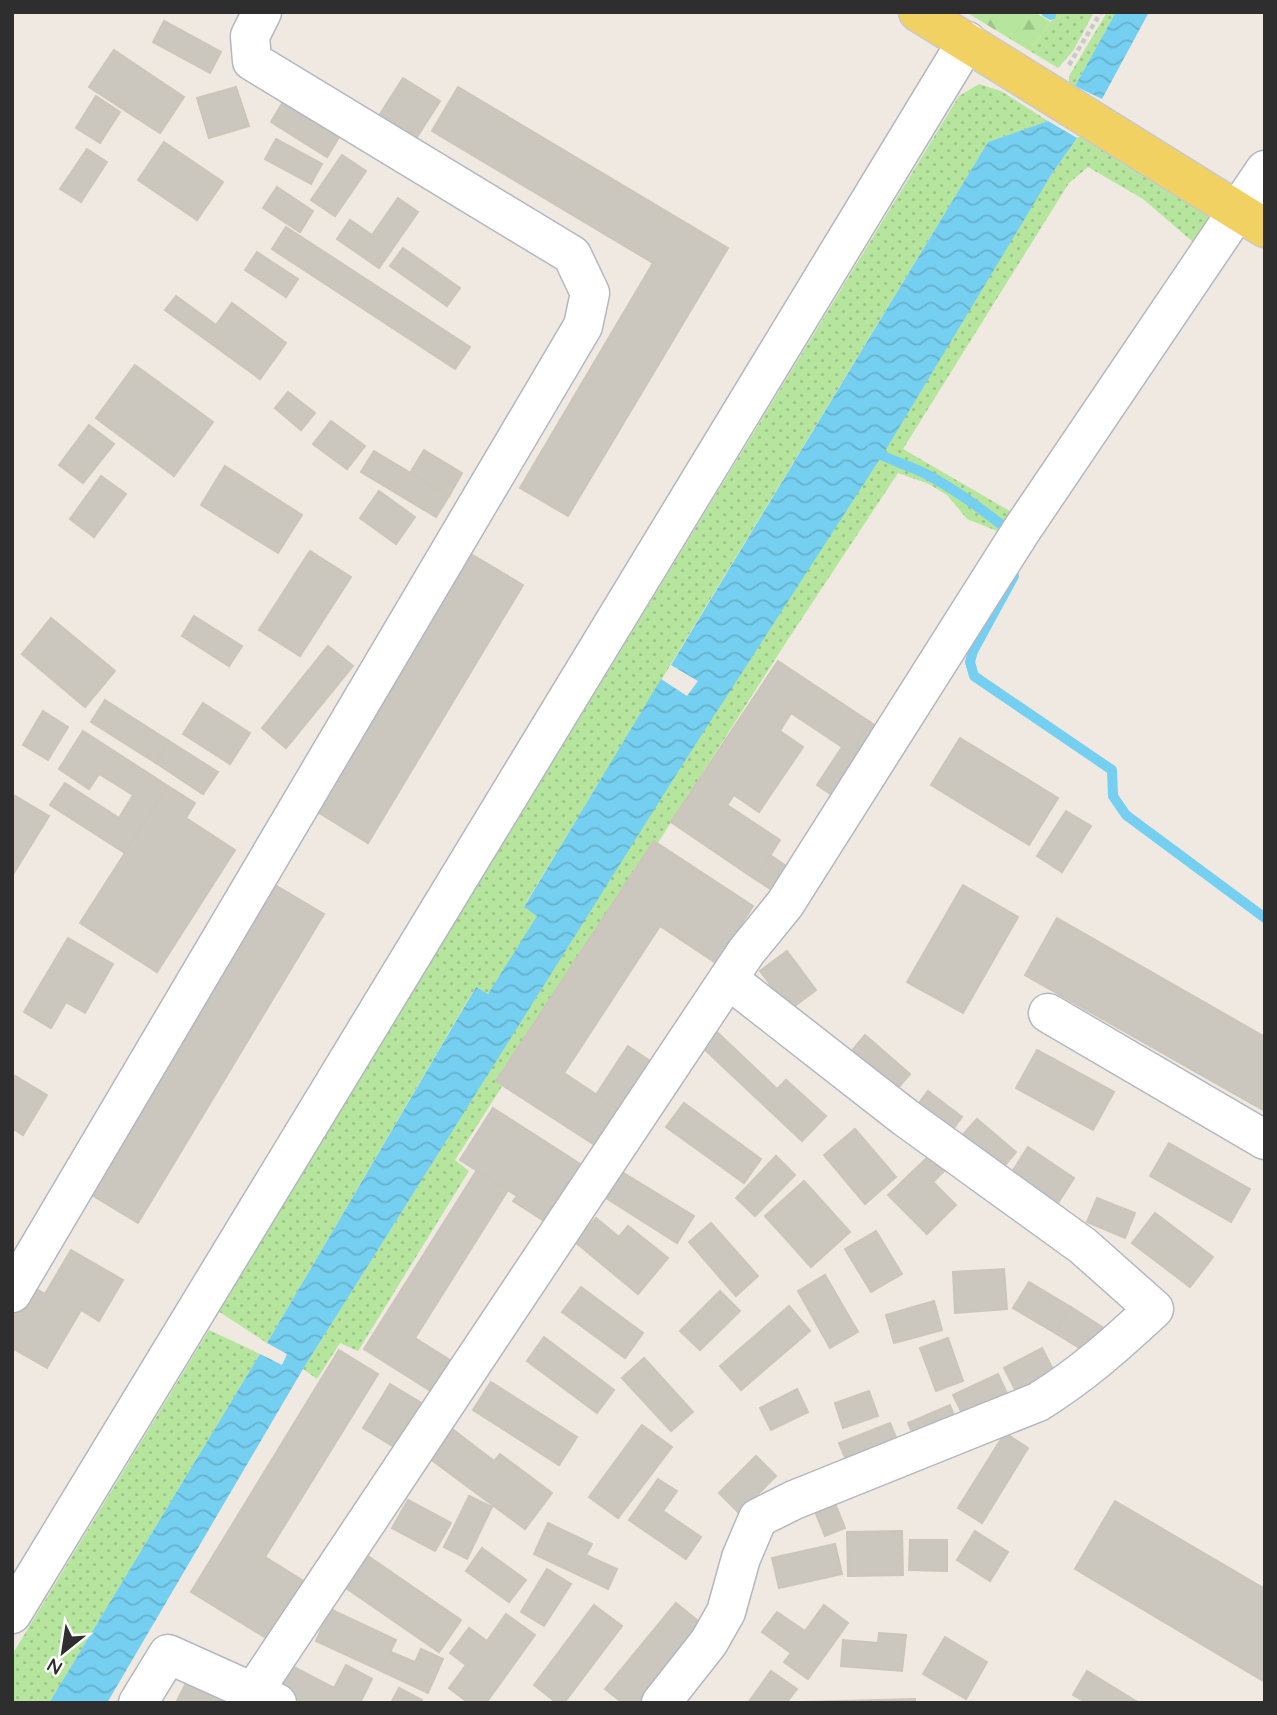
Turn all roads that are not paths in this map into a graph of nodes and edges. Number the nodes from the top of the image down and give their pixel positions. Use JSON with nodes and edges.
{"nodes":[{"id":1,"x":262,"y":12,"type":"edge"},
{"id":2,"x":918,"y":12,"type":"edge"},
{"id":3,"x":967,"y":41,"type":"junction"},
{"id":4,"x":1265,"y":170,"type":"edge"},
{"id":5,"x":1250,"y":219,"type":"edge"},
{"id":6,"x":728,"y":979,"type":"junction"},
{"id":7,"x":1048,"y":1013,"type":"dead end"},
{"id":8,"x":1265,"y":1140,"type":"edge"},
{"id":9,"x":12,"y":1293,"type":"edge"},
{"id":10,"x":12,"y":1614,"type":"edge"},
{"id":11,"x":265,"y":1697,"type":"edge"},
{"id":12,"x":138,"y":1703,"type":"edge"},
{"id":13,"x":662,"y":1703,"type":"edge"}],
"edges":[{"from":1,"to":9,"type":"street"},
{"from":2,"to":3,"type":"main road"},
{"from":3,"to":5,"type":"main road"},
{"from":3,"to":10,"type":"street"},
{"from":4,"to":5,"type":"street"},
{"from":5,"to":6,"type":"street"},
{"from":6,"to":11,"type":"street"},
{"from":6,"to":13,"type":"street"},
{"from":7,"to":8,"type":"street"},
{"from":11,"to":12,"type":"street"}]}
